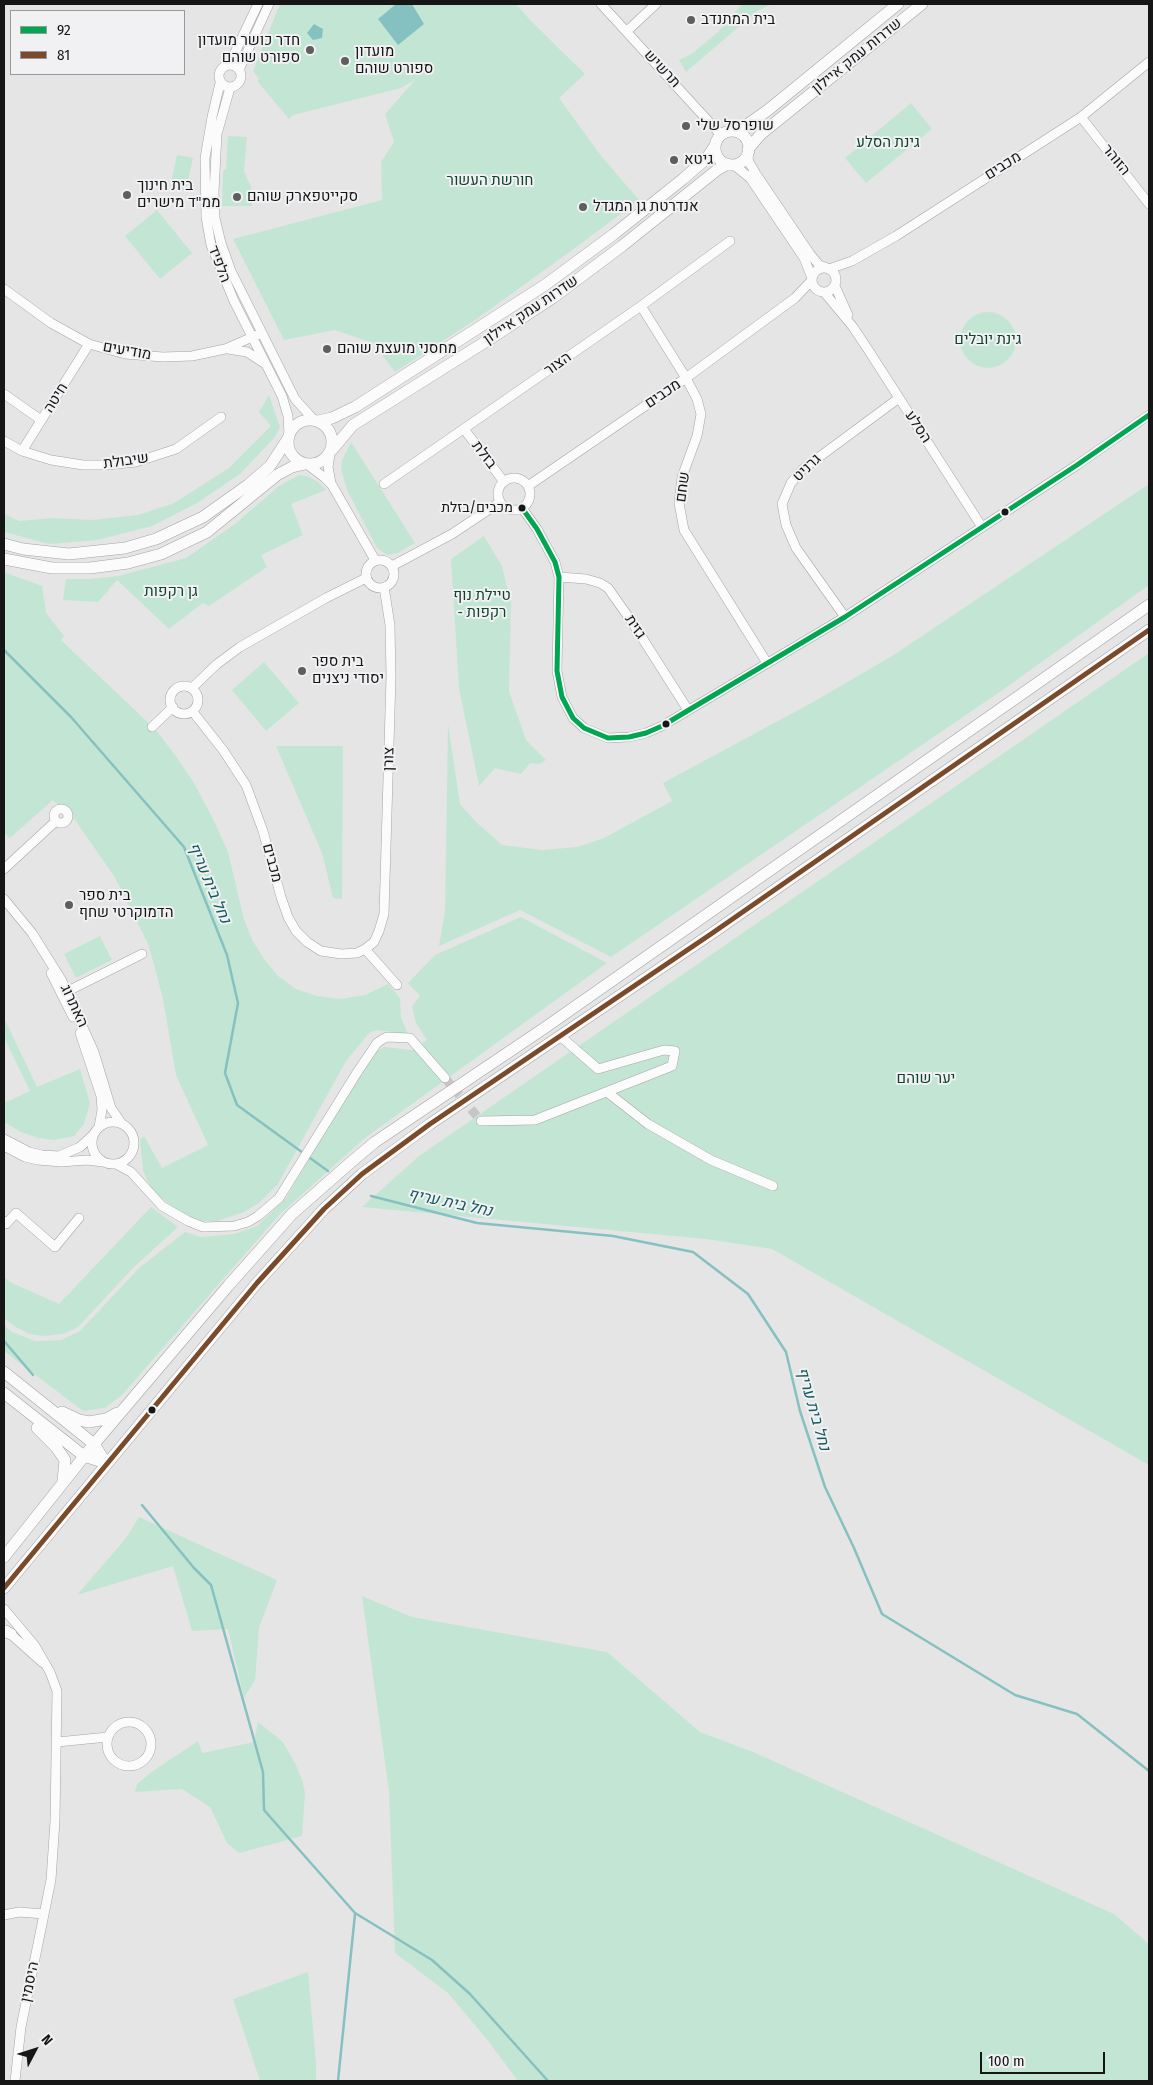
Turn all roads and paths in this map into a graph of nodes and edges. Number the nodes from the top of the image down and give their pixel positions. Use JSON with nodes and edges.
{"nodes":[{"id":1,"x":258,"y":4,"type":"edge"},
{"id":2,"x":270,"y":4,"type":"edge"},
{"id":3,"x":602,"y":4,"type":"edge"},
{"id":4,"x":656,"y":4,"type":"edge"},
{"id":5,"x":898,"y":4,"type":"edge"},
{"id":6,"x":922,"y":4,"type":"edge"},
{"id":7,"x":627,"y":31,"type":"junction"},
{"id":8,"x":1149,"y":62,"type":"edge"},
{"id":9,"x":229,"y":65,"type":"junction"},
{"id":10,"x":239,"y":70,"type":"junction"},
{"id":11,"x":220,"y":82,"type":"junction"},
{"id":12,"x":230,"y":88,"type":"junction"},
{"id":13,"x":1081,"y":117,"type":"junction"},
{"id":14,"x":734,"y":131,"type":"junction"},
{"id":15,"x":721,"y":135,"type":"junction"},
{"id":16,"x":715,"y":146,"type":"junction"},
{"id":17,"x":748,"y":151,"type":"junction"},
{"id":18,"x":731,"y":164,"type":"junction"},
{"id":19,"x":1149,"y":204,"type":"edge"},
{"id":20,"x":730,"y":241,"type":"dead end"},
{"id":21,"x":852,"y":261,"type":"junction"},
{"id":22,"x":828,"y":268,"type":"junction"},
{"id":23,"x":812,"y":279,"type":"junction"},
{"id":24,"x":836,"y":282,"type":"junction"},
{"id":25,"x":4,"y":289,"type":"edge"},
{"id":26,"x":820,"y":291,"type":"junction"},
{"id":27,"x":795,"y":298,"type":"junction"},
{"id":28,"x":641,"y":306,"type":"junction"},
{"id":29,"x":852,"y":327,"type":"junction"},
{"id":30,"x":262,"y":333,"type":"junction"},
{"id":31,"x":252,"y":337,"type":"junction"},
{"id":32,"x":89,"y":344,"type":"junction"},
{"id":33,"x":225,"y":349,"type":"junction"},
{"id":34,"x":268,"y":369,"type":"junction"},
{"id":35,"x":686,"y":378,"type":"junction"},
{"id":36,"x":4,"y":394,"type":"edge"},
{"id":37,"x":899,"y":398,"type":"junction"},
{"id":38,"x":1149,"y":415,"type":"edge"},
{"id":39,"x":221,"y":417,"type":"dead end"},
{"id":40,"x":41,"y":420,"type":"junction"},
{"id":41,"x":316,"y":421,"type":"junction"},
{"id":42,"x":464,"y":429,"type":"junction"},
{"id":43,"x":289,"y":436,"type":"junction"},
{"id":44,"x":4,"y":441,"type":"edge"},
{"id":45,"x":22,"y":451,"type":"junction"},
{"id":46,"x":331,"y":452,"type":"junction"},
{"id":47,"x":306,"y":464,"type":"junction"},
{"id":48,"x":504,"y":482,"type":"junction"},
{"id":49,"x":384,"y":484,"type":"dead end"},
{"id":50,"x":332,"y":485,"type":"junction"},
{"id":51,"x":528,"y":486,"type":"junction"},
{"id":52,"x":500,"y":502,"type":"junction"},
{"id":53,"x":522,"y":508,"type":"junction"},
{"id":54,"x":982,"y":527,"type":"junction"},
{"id":55,"x":4,"y":544,"type":"edge"},
{"id":56,"x":4,"y":559,"type":"edge"},
{"id":57,"x":375,"y":560,"type":"junction"},
{"id":58,"x":392,"y":566,"type":"junction"},
{"id":59,"x":558,"y":577,"type":"junction"},
{"id":60,"x":366,"y":578,"type":"junction"},
{"id":61,"x":384,"y":587,"type":"junction"},
{"id":62,"x":1149,"y":605,"type":"edge"},
{"id":63,"x":845,"y":617,"type":"junction"},
{"id":64,"x":1149,"y":630,"type":"edge"},
{"id":65,"x":767,"y":662,"type":"junction"},
{"id":66,"x":192,"y":688,"type":"junction"},
{"id":67,"x":173,"y":707,"type":"junction"},
{"id":68,"x":688,"y":710,"type":"junction"},
{"id":69,"x":193,"y":712,"type":"junction"},
{"id":70,"x":152,"y":727,"type":"dead end"},
{"id":71,"x":56,"y":821,"type":"dead end"},
{"id":72,"x":4,"y":869,"type":"edge"},
{"id":73,"x":4,"y":899,"type":"edge"},
{"id":74,"x":4,"y":908,"type":"edge"},
{"id":75,"x":365,"y":949,"type":"junction"},
{"id":76,"x":142,"y":954,"type":"dead end"},
{"id":77,"x":397,"y":985,"type":"dead end"},
{"id":78,"x":68,"y":991,"type":"junction"},
{"id":79,"x":560,"y":1036,"type":"junction"},
{"id":80,"x":445,"y":1078,"type":"tunnel mouth"},
{"id":81,"x":607,"y":1092,"type":"junction"},
{"id":82,"x":482,"y":1121,"type":"dead end"},
{"id":83,"x":122,"y":1124,"type":"junction"},
{"id":84,"x":96,"y":1131,"type":"junction"},
{"id":85,"x":4,"y":1139,"type":"edge"},
{"id":86,"x":4,"y":1146,"type":"edge"},
{"id":87,"x":133,"y":1149,"type":"junction"},
{"id":88,"x":103,"y":1162,"type":"junction"},
{"id":89,"x":116,"y":1164,"type":"junction"},
{"id":90,"x":139,"y":1180,"type":"junction"},
{"id":91,"x":773,"y":1186,"type":"dead end"},
{"id":92,"x":79,"y":1218,"type":"dead end"},
{"id":93,"x":4,"y":1221,"type":"edge"},
{"id":94,"x":4,"y":1372,"type":"edge"},
{"id":95,"x":26,"y":1390,"type":"junction"},
{"id":96,"x":4,"y":1394,"type":"edge"},
{"id":97,"x":125,"y":1408,"type":"junction"},
{"id":98,"x":94,"y":1444,"type":"junction"},
{"id":99,"x":84,"y":1456,"type":"junction"},
{"id":100,"x":106,"y":1463,"type":"junction"},
{"id":101,"x":63,"y":1483,"type":"junction"},
{"id":102,"x":4,"y":1557,"type":"edge"},
{"id":103,"x":4,"y":1588,"type":"edge"},
{"id":104,"x":4,"y":1609,"type":"edge"},
{"id":105,"x":6,"y":1631,"type":"edge"},
{"id":106,"x":47,"y":1667,"type":"junction"},
{"id":107,"x":108,"y":1737,"type":"junction"},
{"id":108,"x":57,"y":1742,"type":"junction"},
{"id":109,"x":44,"y":1914,"type":"junction"},
{"id":110,"x":4,"y":1915,"type":"edge"},
{"id":111,"x":15,"y":2081,"type":"edge"}],
"edges":[{"from":1,"to":9,"type":"street"},
{"from":2,"to":10,"type":"street"},
{"from":3,"to":7,"type":"street","name":"תרשיש"},
{"from":4,"to":7,"type":"street"},
{"from":5,"to":14,"type":"main road","name":"שדרות עמק איילון"},
{"from":6,"to":17,"type":"main road","name":"שדרות עמק איילון"},
{"from":7,"to":15,"type":"street","name":"תרשיש"},
{"from":8,"to":13,"type":"street","name":"מכבים"},
{"from":9,"to":10,"type":"street"},
{"from":9,"to":11,"type":"street"},
{"from":10,"to":12,"type":"street"},
{"from":11,"to":12,"type":"street"},
{"from":11,"to":31,"type":"street","name":"הלפיד"},
{"from":12,"to":30,"type":"street","name":"הלפיד"},
{"from":13,"to":19,"type":"street","name":"הזוהר"},
{"from":13,"to":21,"type":"street","name":"מכבים"},
{"from":14,"to":15,"type":"main road"},
{"from":14,"to":17,"type":"main road"},
{"from":15,"to":16,"type":"main road"},
{"from":16,"to":18,"type":"main road"},
{"from":16,"to":41,"type":"main road","name":"שדרות עמק איילון"},
{"from":17,"to":18,"type":"main road"},
{"from":17,"to":22,"type":"street"},
{"from":18,"to":23,"type":"street"},
{"from":18,"to":46,"type":"main road","name":"שדרות עמק איילון"},
{"from":20,"to":28,"type":"street","name":"הצור"},
{"from":21,"to":22,"type":"street","name":"מכבים"},
{"from":21,"to":24,"type":"street","name":"מכבים"},
{"from":22,"to":23,"type":"street"},
{"from":22,"to":24,"type":"street"},
{"from":23,"to":26,"type":"street"},
{"from":23,"to":27,"type":"street","name":"מכבים"},
{"from":24,"to":26,"type":"street"},
{"from":24,"to":29,"type":"street","name":"הסלע"},
{"from":25,"to":32,"type":"street","name":"מודיעים"},
{"from":26,"to":27,"type":"street","name":"מכבים"},
{"from":26,"to":29,"type":"street","name":"הסלע"},
{"from":27,"to":35,"type":"street","name":"מכבים"},
{"from":28,"to":35,"type":"street","name":"שחם"},
{"from":28,"to":42,"type":"street","name":"הצור"},
{"from":29,"to":37,"type":"street","name":"הסלע"},
{"from":30,"to":31,"type":"street","name":"מודיעים"},
{"from":30,"to":41,"type":"street","name":"הלפיד"},
{"from":31,"to":33,"type":"street","name":"מודיעים"},
{"from":31,"to":34,"type":"street","name":"הלפיד"},
{"from":32,"to":33,"type":"street","name":"מודיעים"},
{"from":32,"to":40,"type":"street","name":"חיטה"},
{"from":33,"to":34,"type":"street"},
{"from":34,"to":43,"type":"street","name":"הלפיד"},
{"from":35,"to":51,"type":"street","name":"מכבים"},
{"from":35,"to":65,"type":"street","name":"שחם"},
{"from":36,"to":40,"type":"street"},
{"from":37,"to":54,"type":"street","name":"הסלע"},
{"from":37,"to":63,"type":"street","name":"גרניט"},
{"from":38,"to":54,"type":"street"},
{"from":39,"to":45,"type":"street","name":"שיבולת"},
{"from":40,"to":45,"type":"street","name":"חיטה"},
{"from":41,"to":43,"type":"main road"},
{"from":41,"to":46,"type":"main road"},
{"from":42,"to":48,"type":"street","name":"בזלת"},
{"from":42,"to":49,"type":"street","name":"הצור"},
{"from":43,"to":47,"type":"main road"},
{"from":43,"to":55,"type":"main road"},
{"from":44,"to":45,"type":"street","name":"שיבולת"},
{"from":46,"to":47,"type":"main road"},
{"from":46,"to":50,"type":"street"},
{"from":47,"to":50,"type":"street"},
{"from":47,"to":56,"type":"main road"},
{"from":48,"to":51,"type":"street"},
{"from":48,"to":52,"type":"street"},
{"from":50,"to":57,"type":"street"},
{"from":51,"to":53,"type":"street"},
{"from":52,"to":53,"type":"street"},
{"from":52,"to":58,"type":"street"},
{"from":53,"to":59,"type":"street"},
{"from":54,"to":63,"type":"street"},
{"from":57,"to":58,"type":"street"},
{"from":57,"to":60,"type":"street"},
{"from":58,"to":61,"type":"street"},
{"from":59,"to":68,"type":"street","name":"גזית"},
{"from":59,"to":68,"type":"street"},
{"from":60,"to":61,"type":"street"},
{"from":60,"to":66,"type":"street"},
{"from":61,"to":75,"type":"street","name":"צורן"},
{"from":62,"to":97,"type":"main road"},
{"from":63,"to":65,"type":"street"},
{"from":64,"to":79,"type":"main road"},
{"from":65,"to":68,"type":"street"},
{"from":66,"to":67,"type":"street"},
{"from":66,"to":69,"type":"street"},
{"from":67,"to":69,"type":"street"},
{"from":67,"to":70,"type":"street"},
{"from":69,"to":75,"type":"street","name":"מכבים"},
{"from":71,"to":72,"type":"street"},
{"from":73,"to":78,"type":"street","name":"האתרוג"},
{"from":74,"to":84,"type":"street","name":"האתרוג"},
{"from":75,"to":77,"type":"street"},
{"from":76,"to":78,"type":"street"},
{"from":78,"to":83,"type":"street","name":"האתרוג"},
{"from":79,"to":81,"type":"street"},
{"from":79,"to":100,"type":"main road"},
{"from":80,"to":90,"type":"street"},
{"from":81,"to":82,"type":"street"},
{"from":81,"to":91,"type":"street"},
{"from":83,"to":84,"type":"street"},
{"from":83,"to":87,"type":"street"},
{"from":84,"to":85,"type":"street"},
{"from":84,"to":88,"type":"street"},
{"from":86,"to":88,"type":"street"},
{"from":87,"to":89,"type":"street"},
{"from":87,"to":90,"type":"street"},
{"from":88,"to":89,"type":"street"},
{"from":89,"to":90,"type":"street"},
{"from":92,"to":93,"type":"street"},
{"from":94,"to":95,"type":"main road"},
{"from":95,"to":97,"type":"main road"},
{"from":95,"to":98,"type":"main road"},
{"from":96,"to":99,"type":"main road"},
{"from":96,"to":101,"type":"main road"},
{"from":97,"to":98,"type":"main road"},
{"from":98,"to":99,"type":"main road"},
{"from":98,"to":100,"type":"main road"},
{"from":99,"to":100,"type":"main road"},
{"from":99,"to":101,"type":"main road"},
{"from":100,"to":103,"type":"main road"},
{"from":101,"to":102,"type":"main road"},
{"from":104,"to":106,"type":"street","name":"היסמין"},
{"from":105,"to":106,"type":"street"},
{"from":106,"to":108,"type":"street","name":"היסמין"},
{"from":107,"to":107,"type":"street"},
{"from":107,"to":108,"type":"street"},
{"from":108,"to":109,"type":"street","name":"היסמין"},
{"from":109,"to":110,"type":"street"},
{"from":109,"to":111,"type":"street","name":"היסמין"}]}
